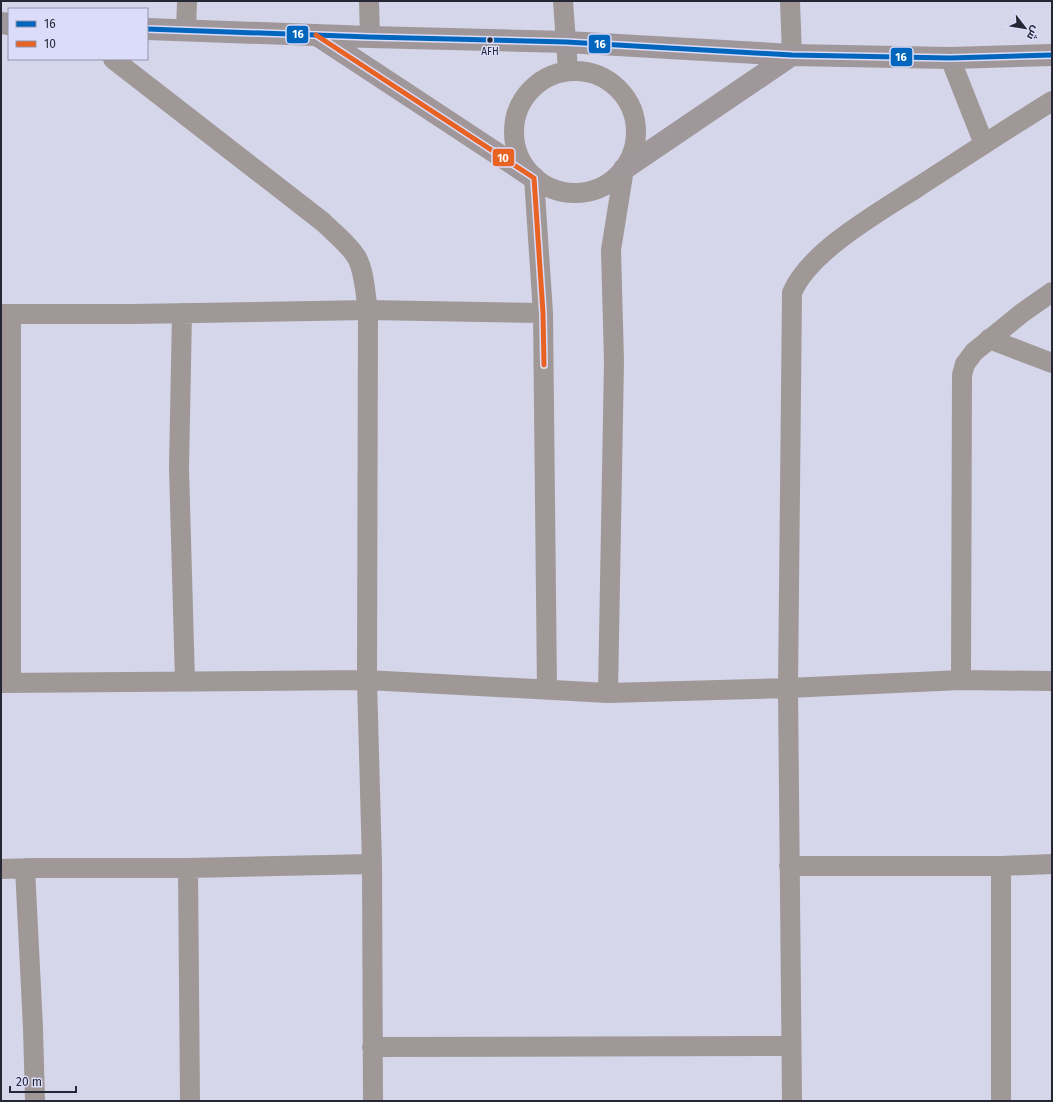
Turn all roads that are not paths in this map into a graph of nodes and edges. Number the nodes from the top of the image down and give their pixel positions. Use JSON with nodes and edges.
{"nodes":[{"id":1,"x":187,"y":1,"type":"edge"},
{"id":2,"x":370,"y":1,"type":"edge"},
{"id":3,"x":563,"y":1,"type":"edge"},
{"id":4,"x":790,"y":1,"type":"edge"},
{"id":5,"x":148,"y":29,"type":"edge"},
{"id":6,"x":186,"y":31,"type":"junction"},
{"id":7,"x":316,"y":34,"type":"junction"},
{"id":8,"x":370,"y":37,"type":"junction"},
{"id":9,"x":566,"y":42,"type":"junction"},
{"id":10,"x":792,"y":55,"type":"junction"},
{"id":11,"x":1052,"y":55,"type":"edge"},
{"id":12,"x":950,"y":58,"type":"junction"},
{"id":13,"x":114,"y":60,"type":"edge"},
{"id":14,"x":568,"y":70,"type":"junction"},
{"id":15,"x":1052,"y":101,"type":"edge"},
{"id":16,"x":984,"y":144,"type":"junction"},
{"id":17,"x":624,"y":169,"type":"junction"},
{"id":18,"x":534,"y":178,"type":"junction"},
{"id":19,"x":1052,"y":292,"type":"edge"},
{"id":20,"x":368,"y":310,"type":"junction"},
{"id":21,"x":182,"y":313,"type":"junction"},
{"id":22,"x":543,"y":313,"type":"junction"},
{"id":23,"x":6,"y":314,"type":"edge"},
{"id":24,"x":989,"y":339,"type":"junction"},
{"id":25,"x":1052,"y":363,"type":"edge"},
{"id":26,"x":6,"y":492,"type":"edge"},
{"id":27,"x":367,"y":680,"type":"junction"},
{"id":28,"x":961,"y":680,"type":"junction"},
{"id":29,"x":1052,"y":681,"type":"edge"},
{"id":30,"x":185,"y":682,"type":"junction"},
{"id":31,"x":6,"y":683,"type":"edge"},
{"id":32,"x":788,"y":688,"type":"junction"},
{"id":33,"x":547,"y":689,"type":"junction"},
{"id":34,"x":608,"y":693,"type":"junction"},
{"id":35,"x":372,"y":864,"type":"junction"},
{"id":36,"x":1052,"y":864,"type":"edge"},
{"id":37,"x":790,"y":866,"type":"junction"},
{"id":38,"x":1001,"y":866,"type":"junction"},
{"id":39,"x":25,"y":868,"type":"junction"},
{"id":40,"x":188,"y":868,"type":"junction"},
{"id":41,"x":1,"y":869,"type":"edge"},
{"id":42,"x":790,"y":1046,"type":"junction"},
{"id":43,"x":372,"y":1047,"type":"junction"},
{"id":44,"x":35,"y":1101,"type":"edge"},
{"id":45,"x":190,"y":1101,"type":"edge"},
{"id":46,"x":373,"y":1101,"type":"edge"},
{"id":47,"x":792,"y":1101,"type":"edge"},
{"id":48,"x":1001,"y":1101,"type":"edge"}],
"edges":[{"from":1,"to":6,"type":"street"},
{"from":2,"to":8,"type":"street"},
{"from":3,"to":9,"type":"street"},
{"from":4,"to":10,"type":"street"},
{"from":5,"to":6,"type":"street"},
{"from":6,"to":7,"type":"street"},
{"from":7,"to":8,"type":"street"},
{"from":7,"to":18,"type":"street"},
{"from":8,"to":9,"type":"street"},
{"from":9,"to":10,"type":"street"},
{"from":9,"to":14,"type":"street"},
{"from":10,"to":12,"type":"street"},
{"from":10,"to":17,"type":"street"},
{"from":11,"to":12,"type":"street"},
{"from":12,"to":16,"type":"street"},
{"from":13,"to":20,"type":"street"},
{"from":14,"to":17,"type":"street"},
{"from":14,"to":18,"type":"street"},
{"from":15,"to":16,"type":"street"},
{"from":16,"to":32,"type":"street"},
{"from":17,"to":18,"type":"street"},
{"from":17,"to":34,"type":"street"},
{"from":18,"to":22,"type":"street"},
{"from":19,"to":24,"type":"street"},
{"from":20,"to":21,"type":"street"},
{"from":20,"to":22,"type":"street"},
{"from":20,"to":27,"type":"street"},
{"from":21,"to":23,"type":"street"},
{"from":21,"to":30,"type":"street"},
{"from":22,"to":33,"type":"street"},
{"from":23,"to":26,"type":"street"},
{"from":24,"to":25,"type":"street"},
{"from":24,"to":28,"type":"street"},
{"from":26,"to":31,"type":"street"},
{"from":27,"to":30,"type":"street"},
{"from":27,"to":33,"type":"street"},
{"from":27,"to":35,"type":"street"},
{"from":28,"to":29,"type":"street"},
{"from":28,"to":32,"type":"street"},
{"from":30,"to":31,"type":"street"},
{"from":32,"to":34,"type":"street"},
{"from":32,"to":37,"type":"street"},
{"from":33,"to":34,"type":"street"},
{"from":35,"to":40,"type":"street"},
{"from":35,"to":43,"type":"street"},
{"from":36,"to":38,"type":"street"},
{"from":37,"to":38,"type":"street"},
{"from":37,"to":42,"type":"street"},
{"from":38,"to":48,"type":"street"},
{"from":39,"to":40,"type":"street"},
{"from":39,"to":41,"type":"street"},
{"from":39,"to":44,"type":"street"},
{"from":40,"to":45,"type":"street"},
{"from":42,"to":43,"type":"street"},
{"from":42,"to":47,"type":"street"},
{"from":43,"to":46,"type":"street"}]}
